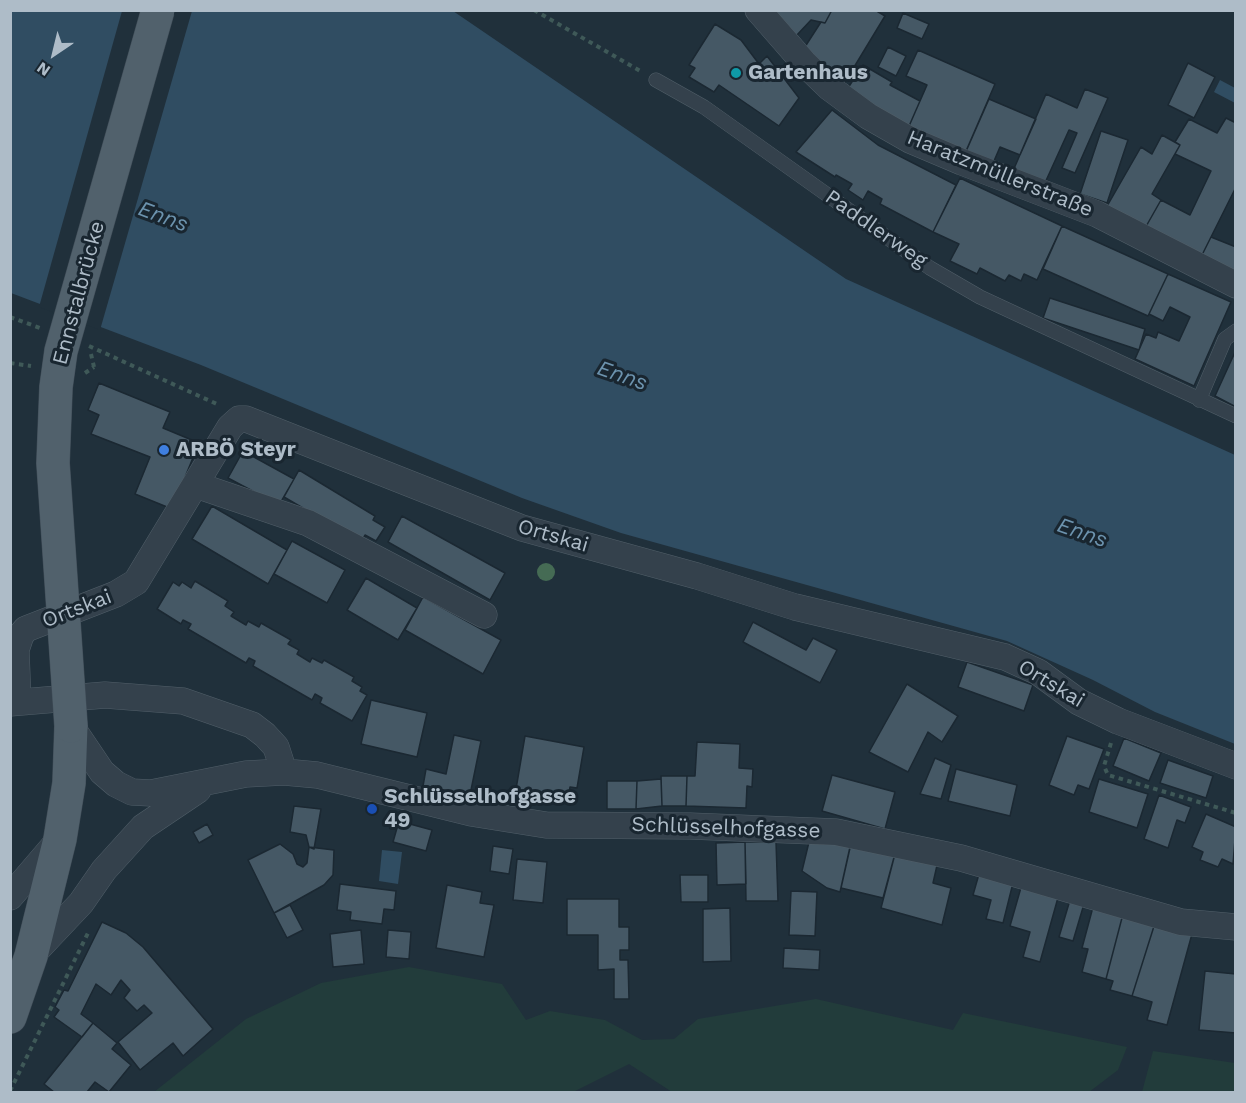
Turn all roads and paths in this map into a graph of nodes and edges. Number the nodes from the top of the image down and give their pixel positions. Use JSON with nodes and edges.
{"nodes":[{"id":1,"x":158,"y":10,"type":"edge"},
{"id":2,"x":534,"y":10,"type":"edge"},
{"id":3,"x":758,"y":10,"type":"edge"},
{"id":4,"x":656,"y":80,"type":"joint"},
{"id":5,"x":1236,"y":285,"type":"edge"},
{"id":6,"x":10,"y":317,"type":"edge"},
{"id":7,"x":47,"y":331,"type":"dead end"},
{"id":8,"x":1236,"y":331,"type":"edge"},
{"id":9,"x":78,"y":342,"type":"dead end"},
{"id":10,"x":1199,"y":400,"type":"junction"},
{"id":11,"x":1236,"y":416,"type":"edge"},
{"id":12,"x":239,"y":419,"type":"junction"},
{"id":13,"x":196,"y":485,"type":"junction"},
{"id":14,"x":484,"y":615,"type":"dead end"},
{"id":15,"x":14,"y":703,"type":"edge"},
{"id":16,"x":1118,"y":721,"type":"junction"},
{"id":17,"x":75,"y":739,"type":"junction"},
{"id":18,"x":1236,"y":766,"type":"edge"},
{"id":19,"x":284,"y":772,"type":"junction"},
{"id":20,"x":211,"y":782,"type":"junction"},
{"id":21,"x":1236,"y":813,"type":"edge"},
{"id":22,"x":60,"y":838,"type":"junction"},
{"id":23,"x":10,"y":897,"type":"edge"},
{"id":24,"x":93,"y":925,"type":"dead end"},
{"id":25,"x":1236,"y":927,"type":"edge"},
{"id":26,"x":31,"y":956,"type":"junction"},
{"id":27,"x":10,"y":1017,"type":"edge"},
{"id":28,"x":10,"y":1092,"type":"edge"}],
"edges":[{"from":1,"to":17,"type":"main road","name":"Ennstalbrücke","bridge":true},
{"from":2,"to":4,"type":"path"},
{"from":3,"to":5,"type":"street","name":"Haratzmüllerstraße"},
{"from":4,"to":10,"type":"lane","name":"Paddlerweg"},
{"from":6,"to":7,"type":"path"},
{"from":8,"to":10,"type":"lane"},
{"from":9,"to":12,"type":"path"},
{"from":10,"to":11,"type":"lane","name":"Paddlerweg"},
{"from":12,"to":13,"type":"street","name":"Ortskai"},
{"from":12,"to":16,"type":"street","name":"Ortskai"},
{"from":13,"to":14,"type":"street"},
{"from":13,"to":15,"type":"street","name":"Ortskai"},
{"from":15,"to":19,"type":"street"},
{"from":16,"to":18,"type":"street","name":"Ortskai"},
{"from":16,"to":21,"type":"path"},
{"from":17,"to":20,"type":"street","name":"Schlüsselhofgasse"},
{"from":17,"to":22,"type":"main road","name":"Ennstalbrücke"},
{"from":19,"to":20,"type":"street","name":"Schlüsselhofgasse"},
{"from":19,"to":25,"type":"street","name":"Schlüsselhofgasse"},
{"from":20,"to":26,"type":"street","name":"Schlüsselhofgasse"},
{"from":22,"to":23,"type":"street"},
{"from":22,"to":26,"type":"main road","name":"Ennstalbrücke"},
{"from":24,"to":28,"type":"path"},
{"from":26,"to":27,"type":"main road","name":"Ennstalbrücke"}]}
